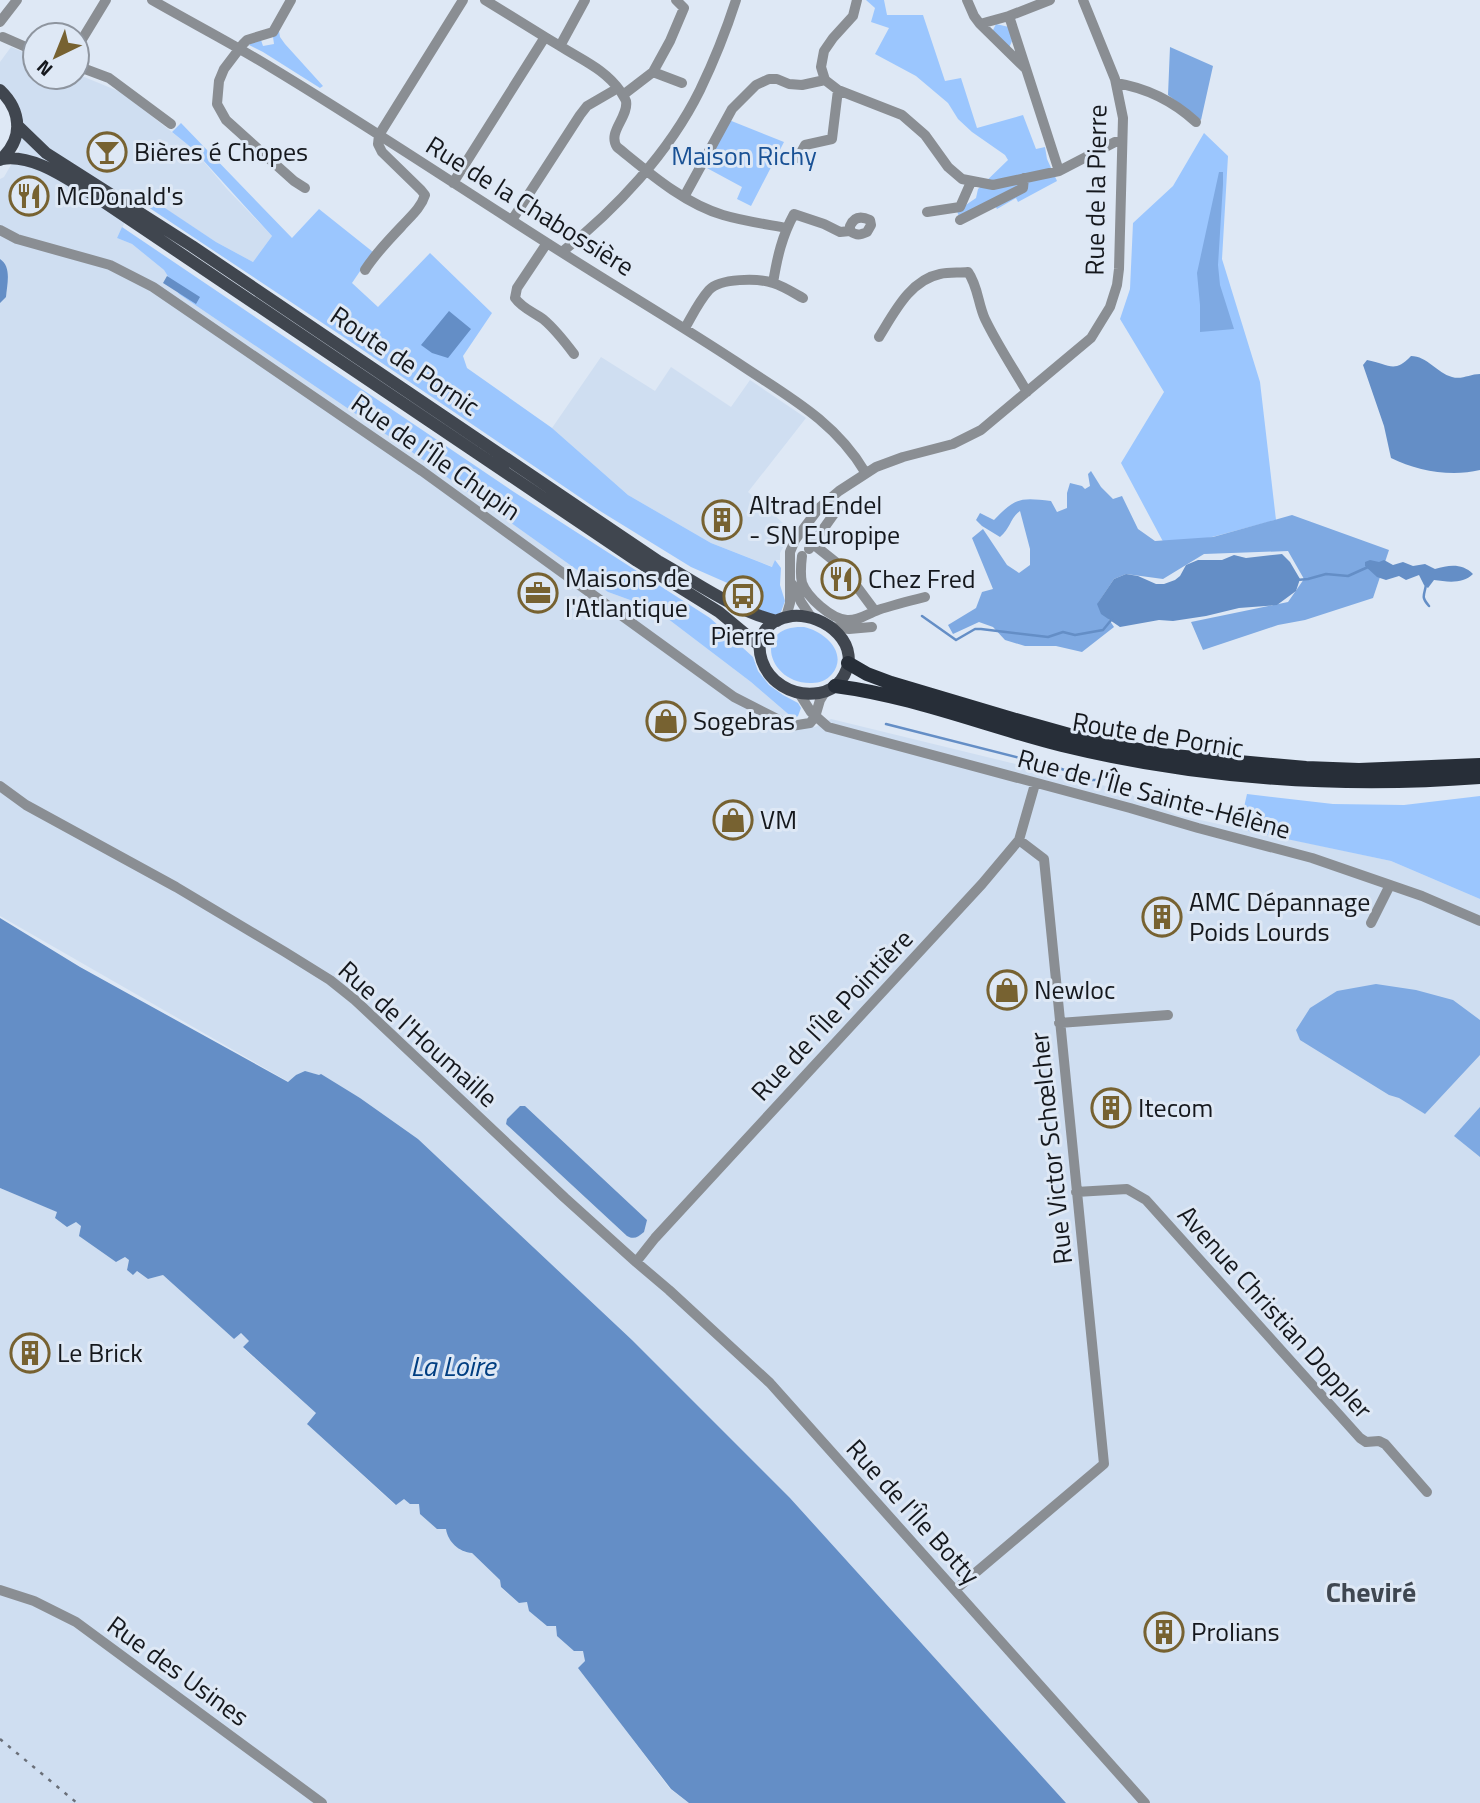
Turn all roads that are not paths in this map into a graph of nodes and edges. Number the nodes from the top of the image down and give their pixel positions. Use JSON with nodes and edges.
{"nodes":[{"id":1,"x":17,"y":0,"type":"edge"},
{"id":2,"x":106,"y":0,"type":"edge"},
{"id":3,"x":152,"y":0,"type":"edge"},
{"id":4,"x":291,"y":0,"type":"edge"},
{"id":5,"x":463,"y":0,"type":"edge"},
{"id":6,"x":485,"y":0,"type":"edge"},
{"id":7,"x":585,"y":0,"type":"edge"},
{"id":8,"x":736,"y":0,"type":"edge"},
{"id":9,"x":857,"y":0,"type":"edge"},
{"id":10,"x":967,"y":0,"type":"edge"},
{"id":11,"x":1050,"y":0,"type":"edge"},
{"id":12,"x":1083,"y":0,"type":"edge"},
{"id":13,"x":683,"y":3,"type":"edge"},
{"id":14,"x":1009,"y":16,"type":"junction"},
{"id":15,"x":0,"y":23,"type":"edge"},
{"id":16,"x":980,"y":23,"type":"junction"},
{"id":17,"x":91,"y":25,"type":"edge"},
{"id":18,"x":545,"y":37,"type":"junction"},
{"id":19,"x":1,"y":39,"type":"edge"},
{"id":20,"x":21,"y":46,"type":"edge"},
{"id":21,"x":560,"y":46,"type":"junction"},
{"id":22,"x":240,"y":49,"type":"junction"},
{"id":23,"x":1025,"y":69,"type":"junction"},
{"id":24,"x":91,"y":71,"type":"edge"},
{"id":25,"x":653,"y":72,"type":"junction"},
{"id":26,"x":825,"y":80,"type":"junction"},
{"id":27,"x":682,"y":82,"type":"dead end"},
{"id":28,"x":1116,"y":83,"type":"junction"},
{"id":29,"x":1,"y":90,"type":"edge"},
{"id":30,"x":838,"y":90,"type":"junction"},
{"id":31,"x":620,"y":91,"type":"junction"},
{"id":32,"x":1196,"y":122,"type":"dead end"},
{"id":33,"x":171,"y":124,"type":"dead end"},
{"id":34,"x":17,"y":125,"type":"junction"},
{"id":35,"x":379,"y":135,"type":"junction"},
{"id":36,"x":1122,"y":141,"type":"junction"},
{"id":37,"x":798,"y":158,"type":"dead end"},
{"id":38,"x":1,"y":160,"type":"edge"},
{"id":39,"x":646,"y":170,"type":"junction"},
{"id":40,"x":1059,"y":171,"type":"junction"},
{"id":41,"x":1024,"y":178,"type":"junction"},
{"id":42,"x":971,"y":182,"type":"junction"},
{"id":43,"x":453,"y":183,"type":"junction"},
{"id":44,"x":305,"y":188,"type":"dead end"},
{"id":45,"x":684,"y":197,"type":"junction"},
{"id":46,"x":927,"y":212,"type":"dead end"},
{"id":47,"x":512,"y":220,"type":"junction"},
{"id":48,"x":960,"y":220,"type":"dead end"},
{"id":49,"x":787,"y":228,"type":"junction"},
{"id":50,"x":0,"y":230,"type":"edge"},
{"id":51,"x":850,"y":232,"type":"dead end"},
{"id":52,"x":18,"y":239,"type":"junction"},
{"id":53,"x":0,"y":240,"type":"edge"},
{"id":54,"x":547,"y":243,"type":"junction"},
{"id":55,"x":562,"y":252,"type":"junction"},
{"id":56,"x":365,"y":270,"type":"dead end"},
{"id":57,"x":773,"y":283,"type":"junction"},
{"id":58,"x":803,"y":298,"type":"dead end"},
{"id":59,"x":685,"y":328,"type":"junction"},
{"id":60,"x":879,"y":337,"type":"dead end"},
{"id":61,"x":574,"y":354,"type":"dead end"},
{"id":62,"x":1027,"y":391,"type":"junction"},
{"id":63,"x":866,"y":472,"type":"junction"},
{"id":64,"x":841,"y":504,"type":"dead end"},
{"id":65,"x":813,"y":544,"type":"junction"},
{"id":66,"x":790,"y":552,"type":"junction"},
{"id":67,"x":802,"y":556,"type":"junction"},
{"id":68,"x":789,"y":575,"type":"junction"},
{"id":69,"x":925,"y":597,"type":"dead end"},
{"id":70,"x":875,"y":611,"type":"junction"},
{"id":71,"x":811,"y":617,"type":"junction"},
{"id":72,"x":782,"y":619,"type":"junction"},
{"id":73,"x":831,"y":627,"type":"junction"},
{"id":74,"x":760,"y":646,"type":"junction"},
{"id":75,"x":847,"y":655,"type":"junction"},
{"id":76,"x":830,"y":689,"type":"junction"},
{"id":77,"x":799,"y":693,"type":"junction"},
{"id":78,"x":815,"y":717,"type":"junction"},
{"id":79,"x":1480,"y":765,"type":"edge"},
{"id":80,"x":1480,"y":777,"type":"edge"},
{"id":81,"x":1035,"y":784,"type":"junction"},
{"id":82,"x":0,"y":786,"type":"edge"},
{"id":83,"x":1019,"y":840,"type":"junction"},
{"id":84,"x":1390,"y":885,"type":"junction"},
{"id":85,"x":1480,"y":921,"type":"edge"},
{"id":86,"x":1371,"y":923,"type":"dead end"},
{"id":87,"x":1168,"y":1015,"type":"dead end"},
{"id":88,"x":1059,"y":1023,"type":"junction"},
{"id":89,"x":1076,"y":1192,"type":"junction"},
{"id":90,"x":636,"y":1262,"type":"junction"},
{"id":91,"x":1427,"y":1492,"type":"dead end"},
{"id":92,"x":0,"y":1590,"type":"edge"},
{"id":93,"x":955,"y":1590,"type":"junction"},
{"id":94,"x":322,"y":1803,"type":"edge"},
{"id":95,"x":1145,"y":1803,"type":"edge"}],
"edges":[{"from":1,"to":15,"type":"street"},
{"from":2,"to":17,"type":"street"},
{"from":3,"to":22,"type":"street","name":"Rue de la Chabossière"},
{"from":4,"to":22,"type":"street"},
{"from":5,"to":35,"type":"street"},
{"from":6,"to":18,"type":"street"},
{"from":7,"to":21,"type":"street"},
{"from":8,"to":39,"type":"street"},
{"from":9,"to":26,"type":"street"},
{"from":10,"to":16,"type":"street"},
{"from":11,"to":14,"type":"street"},
{"from":12,"to":28,"type":"street","name":"Rue de la Pierre"},
{"from":13,"to":25,"type":"street"},
{"from":14,"to":16,"type":"street"},
{"from":14,"to":23,"type":"street"},
{"from":15,"to":19,"type":"street"},
{"from":16,"to":23,"type":"street"},
{"from":18,"to":21,"type":"street"},
{"from":18,"to":43,"type":"street"},
{"from":19,"to":20,"type":"street"},
{"from":21,"to":31,"type":"street"},
{"from":22,"to":35,"type":"street","name":"Rue de la Chabossière"},
{"from":22,"to":44,"type":"street"},
{"from":23,"to":40,"type":"street"},
{"from":24,"to":33,"type":"street"},
{"from":25,"to":27,"type":"street"},
{"from":25,"to":31,"type":"street"},
{"from":26,"to":30,"type":"street"},
{"from":26,"to":45,"type":"street"},
{"from":28,"to":32,"type":"street"},
{"from":28,"to":36,"type":"street","name":"Rue de la Pierre"},
{"from":29,"to":34,"type":"main road"},
{"from":30,"to":37,"type":"street"},
{"from":30,"to":42,"type":"street"},
{"from":31,"to":39,"type":"street"},
{"from":31,"to":47,"type":"street"},
{"from":34,"to":38,"type":"main road"},
{"from":34,"to":72,"type":"main road","name":"Route de Pornic"},
{"from":35,"to":43,"type":"street","name":"Rue de la Chabossière"},
{"from":35,"to":56,"type":"street"},
{"from":36,"to":40,"type":"street"},
{"from":36,"to":62,"type":"street","name":"Rue de la Pierre"},
{"from":38,"to":74,"type":"main road","name":"Route de Pornic"},
{"from":39,"to":45,"type":"street"},
{"from":39,"to":55,"type":"street"},
{"from":40,"to":41,"type":"street"},
{"from":41,"to":42,"type":"street"},
{"from":41,"to":48,"type":"street"},
{"from":42,"to":46,"type":"street"},
{"from":43,"to":47,"type":"street","name":"Rue de la Chabossière"},
{"from":45,"to":49,"type":"street"},
{"from":47,"to":54,"type":"street","name":"Rue de la Chabossière"},
{"from":49,"to":51,"type":"street"},
{"from":49,"to":57,"type":"street"},
{"from":50,"to":52,"type":"street","name":"Rue de l'Île Chupin"},
{"from":52,"to":53,"type":"street","name":"Rue de l'Île Chupin"},
{"from":52,"to":78,"type":"street","name":"Rue de l'Île Chupin"},
{"from":54,"to":55,"type":"street","name":"Rue de la Chabossière"},
{"from":54,"to":61,"type":"street"},
{"from":55,"to":59,"type":"street","name":"Rue de la Chabossière"},
{"from":57,"to":58,"type":"street"},
{"from":57,"to":59,"type":"street"},
{"from":59,"to":63,"type":"street","name":"Rue de la Chabossière"},
{"from":60,"to":62,"type":"street"},
{"from":62,"to":63,"type":"street","name":"Rue de la Pierre"},
{"from":63,"to":66,"type":"street","name":"Rue de la Pierre"},
{"from":64,"to":65,"type":"street"},
{"from":65,"to":67,"type":"street"},
{"from":65,"to":70,"type":"street"},
{"from":66,"to":67,"type":"street"},
{"from":66,"to":68,"type":"street","name":"Rue de la Pierre"},
{"from":67,"to":70,"type":"street"},
{"from":68,"to":71,"type":"street","name":"Rue de la Pierre"},
{"from":68,"to":72,"type":"street","name":"Rue de la Pierre"},
{"from":69,"to":70,"type":"street"},
{"from":71,"to":72,"type":"main road"},
{"from":71,"to":73,"type":"main road"},
{"from":72,"to":74,"type":"main road"},
{"from":73,"to":75,"type":"main road"},
{"from":73,"to":75,"type":"street"},
{"from":74,"to":77,"type":"main road"},
{"from":75,"to":76,"type":"main road"},
{"from":75,"to":79,"type":"highway","name":"Route de Pornic"},
{"from":76,"to":77,"type":"main road"},
{"from":76,"to":78,"type":"street"},
{"from":76,"to":80,"type":"highway","name":"Route de Pornic"},
{"from":77,"to":78,"type":"street"},
{"from":78,"to":81,"type":"street","name":"Rue de l'Île Sainte-Hélène"},
{"from":81,"to":83,"type":"street","name":"Rue de l'Île Pointière"},
{"from":81,"to":84,"type":"street","name":"Rue de l'Île Sainte-Hélène"},
{"from":82,"to":90,"type":"street","name":"Rue de l'Houmaille"},
{"from":83,"to":88,"type":"street","name":"Rue Victor Schœlcher"},
{"from":83,"to":90,"type":"street","name":"Rue de l'Île Pointière"},
{"from":84,"to":85,"type":"street","name":"Rue de l'Île Sainte-Hélène"},
{"from":84,"to":86,"type":"street"},
{"from":87,"to":88,"type":"street"},
{"from":88,"to":89,"type":"street","name":"Rue Victor Schœlcher"},
{"from":89,"to":91,"type":"street","name":"Avenue Christian Doppler"},
{"from":89,"to":93,"type":"street","name":"Rue Victor Schœlcher"},
{"from":90,"to":93,"type":"street","name":"Rue de l'Île Botty"},
{"from":92,"to":94,"type":"street","name":"Rue des Usines"},
{"from":93,"to":95,"type":"street","name":"Rue de l'Île Botty"}]}
